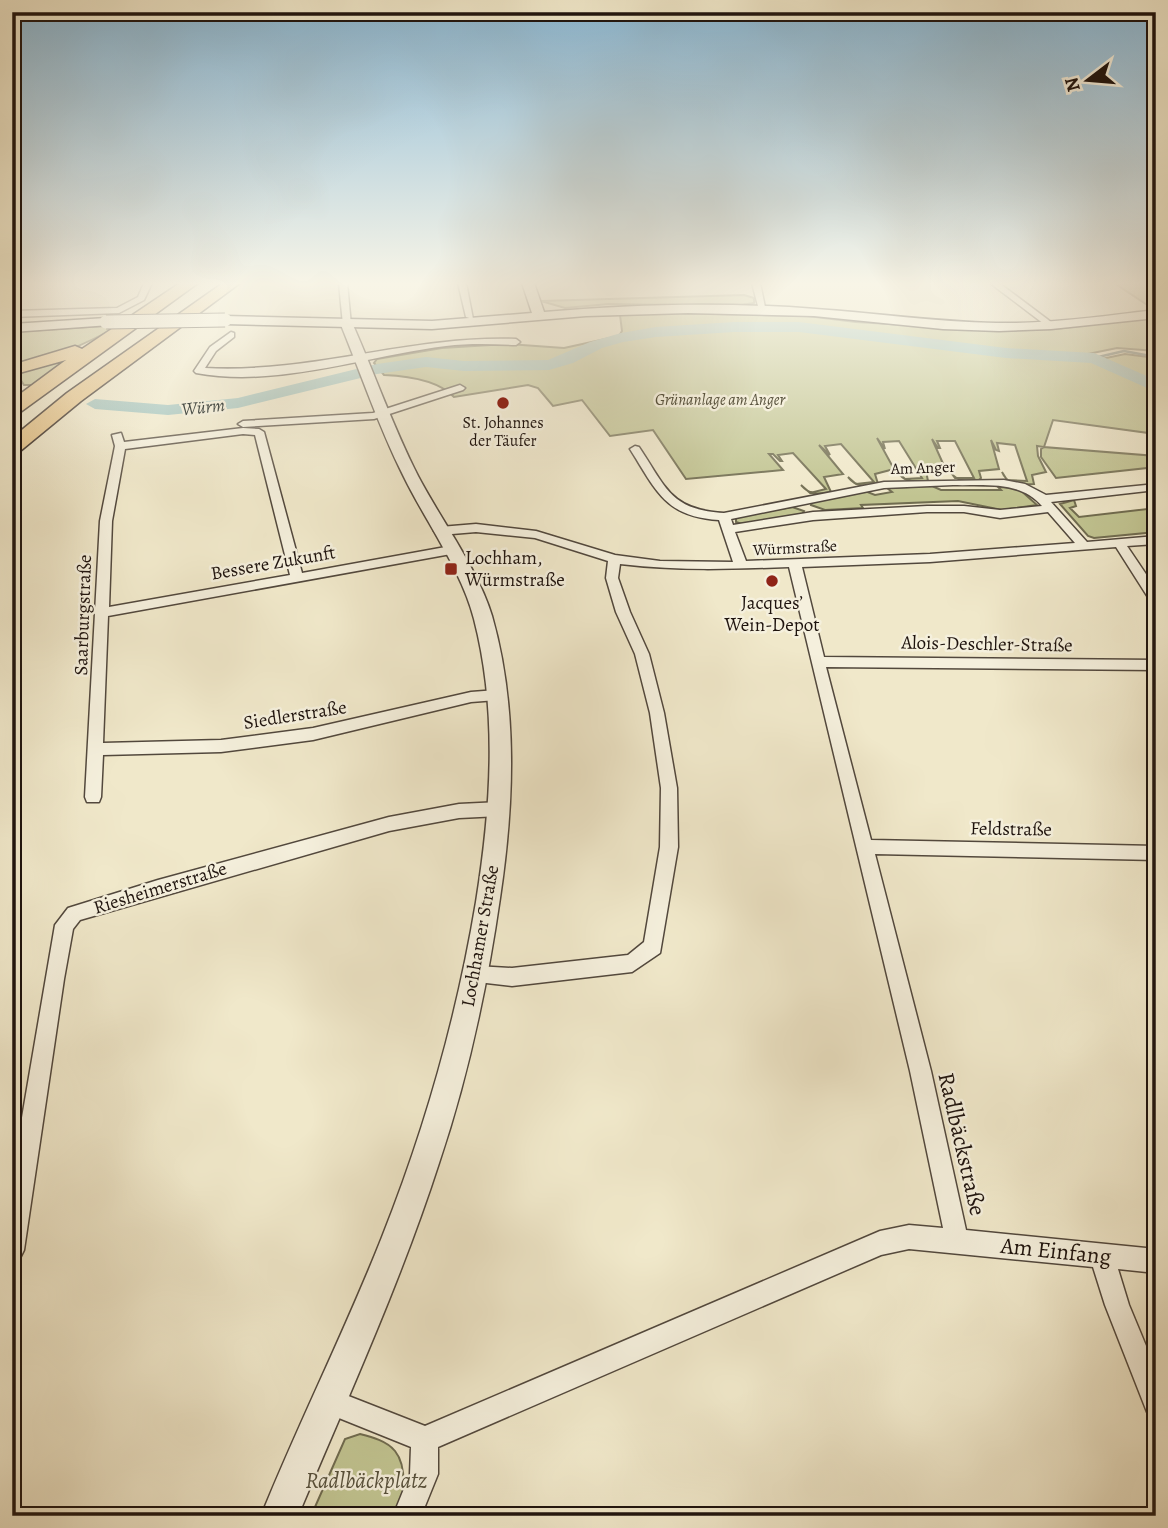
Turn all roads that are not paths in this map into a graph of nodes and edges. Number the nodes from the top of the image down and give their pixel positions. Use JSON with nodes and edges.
{"nodes":[{"id":1,"x":63,"y":354,"type":"edge"},
{"id":2,"x":80,"y":354,"type":"edge"},
{"id":3,"x":107,"y":354,"type":"edge"},
{"id":4,"x":132,"y":354,"type":"edge"},
{"id":5,"x":143,"y":354,"type":"edge"},
{"id":6,"x":210,"y":354,"type":"edge"},
{"id":7,"x":358,"y":354,"type":"edge"},
{"id":8,"x":364,"y":354,"type":"edge"},
{"id":9,"x":12,"y":370,"type":"edge"},
{"id":10,"x":12,"y":380,"type":"edge"},
{"id":11,"x":460,"y":388,"type":"dead end"},
{"id":12,"x":12,"y":400,"type":"edge"},
{"id":13,"x":12,"y":409,"type":"edge"},
{"id":14,"x":382,"y":414,"type":"junction"},
{"id":15,"x":41,"y":423,"type":"junction"},
{"id":16,"x":12,"y":426,"type":"edge"},
{"id":17,"x":208,"y":426,"type":"dead end"},
{"id":18,"x":12,"y":448,"type":"edge"},
{"id":19,"x":635,"y":449,"type":"dead end"},
{"id":20,"x":1156,"y":487,"type":"edge"},
{"id":21,"x":802,"y":502,"type":"junction"},
{"id":22,"x":1048,"y":504,"type":"junction"},
{"id":23,"x":813,"y":516,"type":"junction"},
{"id":24,"x":727,"y":523,"type":"junction"},
{"id":25,"x":1156,"y":540,"type":"edge"},
{"id":26,"x":446,"y":541,"type":"junction"},
{"id":27,"x":1120,"y":544,"type":"junction"},
{"id":28,"x":1084,"y":546,"type":"junction"},
{"id":29,"x":614,"y":559,"type":"junction"},
{"id":30,"x":795,"y":564,"type":"junction"},
{"id":31,"x":741,"y":566,"type":"junction"},
{"id":32,"x":297,"y":579,"type":"junction"},
{"id":33,"x":1156,"y":599,"type":"edge"},
{"id":34,"x":102,"y":613,"type":"junction"},
{"id":35,"x":817,"y":662,"type":"junction"},
{"id":36,"x":1156,"y":665,"type":"edge"},
{"id":37,"x":497,"y":695,"type":"junction"},
{"id":38,"x":97,"y":749,"type":"junction"},
{"id":39,"x":93,"y":797,"type":"dead end"},
{"id":40,"x":500,"y":809,"type":"junction"},
{"id":41,"x":866,"y":846,"type":"junction"},
{"id":42,"x":1156,"y":853,"type":"edge"},
{"id":43,"x":475,"y":975,"type":"junction"},
{"id":44,"x":957,"y":1241,"type":"junction"},
{"id":45,"x":12,"y":1250,"type":"edge"},
{"id":46,"x":1101,"y":1256,"type":"junction"},
{"id":47,"x":1156,"y":1261,"type":"edge"},
{"id":48,"x":328,"y":1401,"type":"junction"},
{"id":49,"x":1156,"y":1403,"type":"edge"},
{"id":50,"x":425,"y":1439,"type":"junction"},
{"id":51,"x":279,"y":1516,"type":"edge"},
{"id":52,"x":407,"y":1516,"type":"edge"}],
"edges":[{"from":1,"to":9,"type":"highway"},
{"from":2,"to":13,"type":"highway"},
{"from":3,"to":16,"type":"highway"},
{"from":4,"to":15,"type":"highway"},
{"from":5,"to":15,"type":"highway"},
{"from":6,"to":7,"type":"street"},
{"from":8,"to":14,"type":"street","name":"Lochhamer Straße"},
{"from":10,"to":12,"type":"highway"},
{"from":11,"to":14,"type":"street"},
{"from":14,"to":17,"type":"street"},
{"from":14,"to":26,"type":"street","name":"Lochhamer Straße"},
{"from":15,"to":18,"type":"highway"},
{"from":19,"to":24,"type":"street","name":"Am Anger"},
{"from":20,"to":22,"type":"street","name":"Am Anger"},
{"from":21,"to":22,"type":"street","name":"Am Anger"},
{"from":21,"to":23,"type":"street"},
{"from":21,"to":24,"type":"street","name":"Am Anger"},
{"from":22,"to":23,"type":"street","name":"Am Anger"},
{"from":22,"to":28,"type":"street","name":"Am Anger"},
{"from":23,"to":24,"type":"street","name":"Am Anger"},
{"from":24,"to":31,"type":"street"},
{"from":25,"to":27,"type":"street","name":"Würmstraße"},
{"from":26,"to":29,"type":"street","name":"Würmstraße"},
{"from":26,"to":32,"type":"street","name":"Bessere Zukunft"},
{"from":26,"to":37,"type":"street","name":"Lochhamer Straße"},
{"from":27,"to":28,"type":"street","name":"Würmstraße"},
{"from":27,"to":33,"type":"street"},
{"from":28,"to":30,"type":"street","name":"Würmstraße"},
{"from":29,"to":31,"type":"street","name":"Würmstraße"},
{"from":29,"to":43,"type":"street"},
{"from":30,"to":31,"type":"street","name":"Würmstraße"},
{"from":30,"to":35,"type":"street","name":"Radlbäckstraße"},
{"from":32,"to":34,"type":"street","name":"Bessere Zukunft"},
{"from":32,"to":34,"type":"street","name":"Saarburgstraße"},
{"from":34,"to":38,"type":"street","name":"Saarburgstraße"},
{"from":35,"to":36,"type":"street","name":"Alois-Deschler-Straße"},
{"from":35,"to":41,"type":"street","name":"Radlbäckstraße"},
{"from":37,"to":38,"type":"street","name":"Siedlerstraße"},
{"from":37,"to":40,"type":"street","name":"Lochhamer Straße"},
{"from":38,"to":39,"type":"street","name":"Saarburgstraße"},
{"from":40,"to":43,"type":"street","name":"Lochhamer Straße"},
{"from":40,"to":45,"type":"street","name":"Riesheimerstraße"},
{"from":41,"to":42,"type":"street","name":"Feldstraße"},
{"from":41,"to":44,"type":"street","name":"Radlbäckstraße"},
{"from":43,"to":48,"type":"street","name":"Lochhamer Straße"},
{"from":44,"to":46,"type":"street","name":"Am Einfang"},
{"from":44,"to":50,"type":"street","name":"Radlbäckstraße"},
{"from":46,"to":47,"type":"street","name":"Am Einfang"},
{"from":46,"to":49,"type":"street"},
{"from":48,"to":50,"type":"street"},
{"from":48,"to":51,"type":"street","name":"Lochhamer Straße"},
{"from":50,"to":52,"type":"street"}]}
